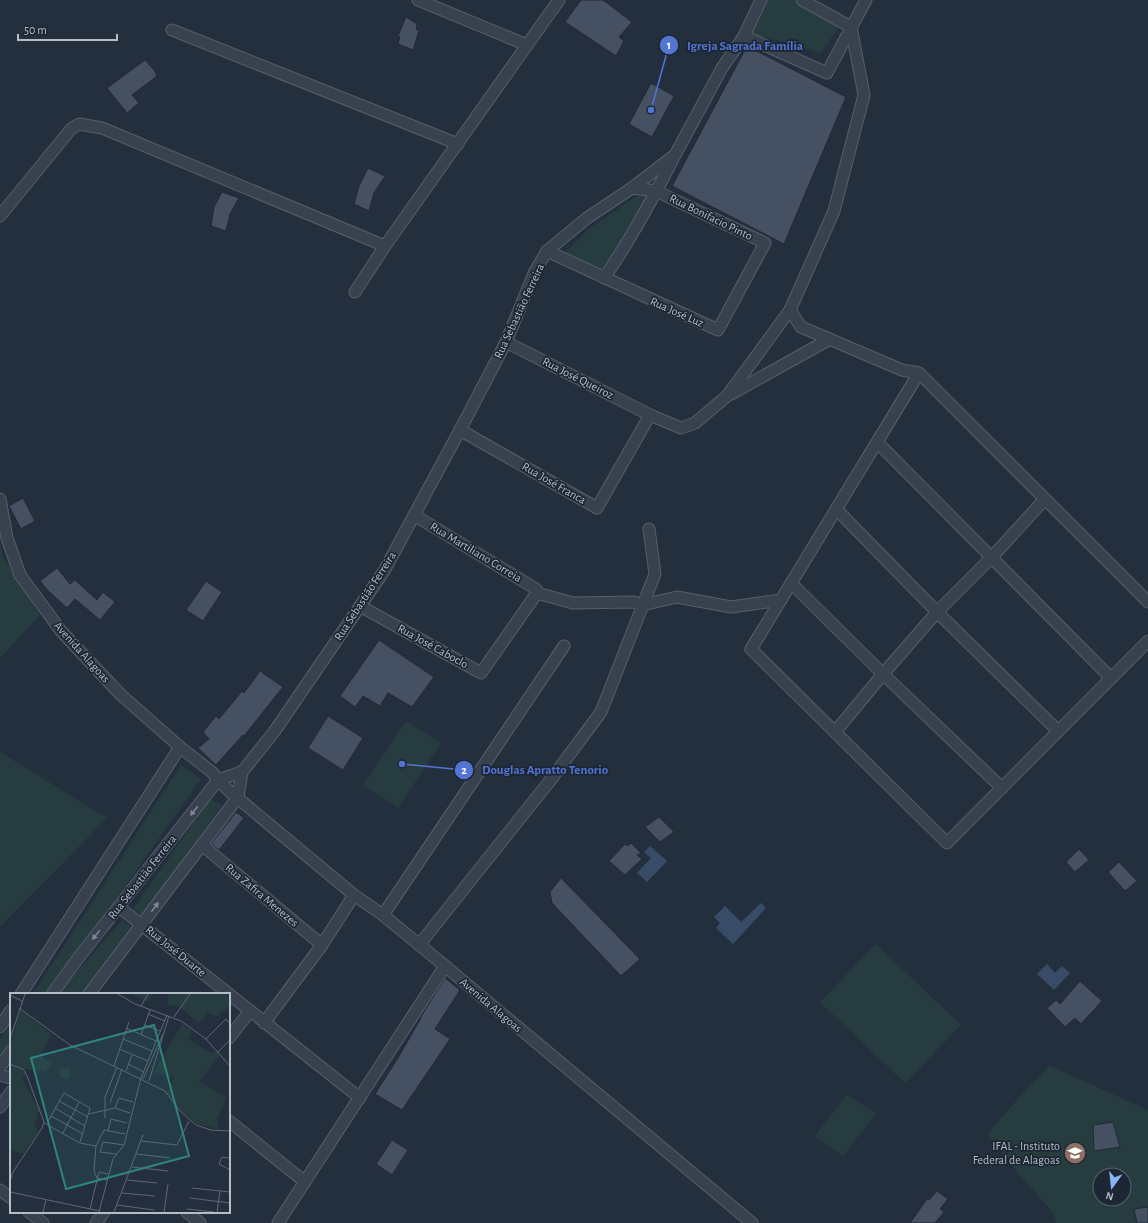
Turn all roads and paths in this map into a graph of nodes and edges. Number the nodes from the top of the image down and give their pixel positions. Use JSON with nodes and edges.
{"nodes":[{"id":1,"x":418,"y":0,"type":"edge"},
{"id":2,"x":559,"y":0,"type":"edge"},
{"id":3,"x":761,"y":0,"type":"edge"},
{"id":4,"x":802,"y":0,"type":"edge"},
{"id":5,"x":866,"y":0,"type":"edge"},
{"id":6,"x":851,"y":27,"type":"junction"},
{"id":7,"x":172,"y":30,"type":"dead end"},
{"id":8,"x":744,"y":36,"type":"junction"},
{"id":9,"x":527,"y":44,"type":"junction"},
{"id":10,"x":458,"y":144,"type":"junction"},
{"id":11,"x":675,"y":155,"type":"junction"},
{"id":12,"x":632,"y":188,"type":"junction"},
{"id":13,"x":656,"y":191,"type":"junction"},
{"id":14,"x":0,"y":216,"type":"edge"},
{"id":15,"x":765,"y":243,"type":"joint"},
{"id":16,"x":385,"y":246,"type":"junction"},
{"id":17,"x":547,"y":251,"type":"junction"},
{"id":18,"x":604,"y":278,"type":"junction"},
{"id":19,"x":355,"y":292,"type":"dead end"},
{"id":20,"x":790,"y":310,"type":"junction"},
{"id":21,"x":830,"y":339,"type":"junction"},
{"id":22,"x":506,"y":342,"type":"junction"},
{"id":23,"x":919,"y":373,"type":"junction"},
{"id":24,"x":727,"y":396,"type":"junction"},
{"id":25,"x":650,"y":415,"type":"junction"},
{"id":26,"x":460,"y":430,"type":"junction"},
{"id":27,"x":877,"y":442,"type":"junction"},
{"id":28,"x":0,"y":499,"type":"edge"},
{"id":29,"x":1045,"y":500,"type":"junction"},
{"id":30,"x":836,"y":509,"type":"junction"},
{"id":31,"x":414,"y":515,"type":"junction"},
{"id":32,"x":649,"y":529,"type":"dead end"},
{"id":33,"x":992,"y":557,"type":"junction"},
{"id":34,"x":791,"y":583,"type":"junction"},
{"id":35,"x":537,"y":591,"type":"junction"},
{"id":36,"x":780,"y":600,"type":"junction"},
{"id":37,"x":1148,"y":602,"type":"edge"},
{"id":38,"x":642,"y":605,"type":"junction"},
{"id":39,"x":360,"y":606,"type":"junction"},
{"id":40,"x":937,"y":612,"type":"junction"},
{"id":41,"x":1148,"y":641,"type":"edge"},
{"id":42,"x":564,"y":646,"type":"dead end"},
{"id":43,"x":883,"y":674,"type":"junction"},
{"id":44,"x":1111,"y":678,"type":"junction"},
{"id":45,"x":1058,"y":731,"type":"junction"},
{"id":46,"x":834,"y":732,"type":"junction"},
{"id":47,"x":180,"y":747,"type":"junction"},
{"id":48,"x":242,"y":772,"type":"junction"},
{"id":49,"x":216,"y":777,"type":"junction"},
{"id":50,"x":1002,"y":788,"type":"junction"},
{"id":51,"x":238,"y":797,"type":"junction"},
{"id":52,"x":202,"y":845,"type":"junction"},
{"id":53,"x":354,"y":895,"type":"junction"},
{"id":54,"x":119,"y":907,"type":"junction"},
{"id":55,"x":382,"y":915,"type":"junction"},
{"id":56,"x":142,"y":924,"type":"junction"},
{"id":57,"x":322,"y":945,"type":"junction"},
{"id":58,"x":419,"y":945,"type":"junction"},
{"id":59,"x":445,"y":966,"type":"junction"},
{"id":60,"x":22,"y":993,"type":"edge"},
{"id":61,"x":53,"y":993,"type":"edge"},
{"id":62,"x":90,"y":993,"type":"edge"},
{"id":63,"x":228,"y":993,"type":"edge"},
{"id":64,"x":230,"y":995,"type":"edge"},
{"id":65,"x":250,"y":1011,"type":"junction"},
{"id":66,"x":10,"y":1012,"type":"edge"},
{"id":67,"x":264,"y":1023,"type":"junction"},
{"id":68,"x":0,"y":1027,"type":"edge"},
{"id":69,"x":230,"y":1037,"type":"edge"},
{"id":70,"x":10,"y":1052,"type":"edge"},
{"id":71,"x":0,"y":1067,"type":"edge"},
{"id":72,"x":0,"y":1075,"type":"edge"},
{"id":73,"x":10,"y":1078,"type":"edge"},
{"id":74,"x":10,"y":1093,"type":"edge"},
{"id":75,"x":360,"y":1098,"type":"junction"},
{"id":76,"x":0,"y":1107,"type":"edge"},
{"id":77,"x":230,"y":1122,"type":"edge"},
{"id":78,"x":305,"y":1182,"type":"junction"},
{"id":79,"x":0,"y":1190,"type":"edge"},
{"id":80,"x":10,"y":1197,"type":"edge"},
{"id":81,"x":30,"y":1213,"type":"edge"},
{"id":82,"x":103,"y":1213,"type":"edge"},
{"id":83,"x":188,"y":1213,"type":"edge"},
{"id":84,"x":43,"y":1223,"type":"edge"},
{"id":85,"x":96,"y":1223,"type":"edge"},
{"id":86,"x":200,"y":1223,"type":"edge"},
{"id":87,"x":278,"y":1223,"type":"edge"},
{"id":88,"x":752,"y":1223,"type":"edge"}],
"edges":[{"from":1,"to":9,"type":"street"},
{"from":2,"to":9,"type":"street"},
{"from":3,"to":8,"type":"street","name":"Rua Sebastião Ferreira"},
{"from":4,"to":6,"type":"street"},
{"from":5,"to":6,"type":"street"},
{"from":6,"to":8,"type":"street"},
{"from":6,"to":20,"type":"street"},
{"from":7,"to":10,"type":"street"},
{"from":8,"to":11,"type":"street","name":"Rua Sebastião Ferreira"},
{"from":9,"to":10,"type":"street"},
{"from":10,"to":16,"type":"street"},
{"from":11,"to":12,"type":"street","name":"Rua Sebastião Ferreira"},
{"from":11,"to":13,"type":"street","name":"Rua Bonifacio Pinto"},
{"from":12,"to":13,"type":"street","name":"Rua Bonifacio Pinto"},
{"from":12,"to":17,"type":"street","name":"Rua Sebastião Ferreira"},
{"from":13,"to":15,"type":"street","name":"Rua Bonifacio Pinto"},
{"from":13,"to":18,"type":"street","name":"Rua Bonifacio Pinto"},
{"from":14,"to":16,"type":"street"},
{"from":15,"to":18,"type":"street","name":"Rua José Luz"},
{"from":16,"to":19,"type":"street"},
{"from":17,"to":18,"type":"street","name":"Rua José Luz"},
{"from":17,"to":22,"type":"street","name":"Rua Sebastião Ferreira"},
{"from":20,"to":21,"type":"street"},
{"from":20,"to":24,"type":"street"},
{"from":21,"to":23,"type":"street"},
{"from":21,"to":24,"type":"street"},
{"from":22,"to":25,"type":"street","name":"Rua José Queiroz"},
{"from":22,"to":26,"type":"street","name":"Rua Sebastião Ferreira"},
{"from":23,"to":27,"type":"street"},
{"from":23,"to":29,"type":"street"},
{"from":24,"to":25,"type":"street","name":"Rua José Queiroz"},
{"from":25,"to":26,"type":"street","name":"Rua José Franca"},
{"from":26,"to":31,"type":"street","name":"Rua Sebastião Ferreira"},
{"from":27,"to":30,"type":"street"},
{"from":27,"to":33,"type":"street"},
{"from":28,"to":47,"type":"street","name":"Avenida Alagoas"},
{"from":29,"to":33,"type":"street"},
{"from":29,"to":37,"type":"street"},
{"from":30,"to":34,"type":"street"},
{"from":30,"to":40,"type":"street"},
{"from":31,"to":35,"type":"street","name":"Rua Martiliano Correia"},
{"from":31,"to":39,"type":"street","name":"Rua Sebastião Ferreira"},
{"from":32,"to":38,"type":"street"},
{"from":33,"to":40,"type":"street"},
{"from":33,"to":44,"type":"street"},
{"from":34,"to":36,"type":"street"},
{"from":34,"to":43,"type":"street"},
{"from":35,"to":38,"type":"street","name":"Rua Martiliano Correia"},
{"from":35,"to":39,"type":"street","name":"Rua José Caboclo"},
{"from":36,"to":38,"type":"street","name":"Rua Martiliano Correia"},
{"from":36,"to":46,"type":"street"},
{"from":38,"to":58,"type":"street"},
{"from":39,"to":48,"type":"street","name":"Rua Sebastião Ferreira"},
{"from":40,"to":43,"type":"street"},
{"from":40,"to":45,"type":"street"},
{"from":41,"to":44,"type":"street"},
{"from":42,"to":55,"type":"street"},
{"from":43,"to":46,"type":"street"},
{"from":43,"to":50,"type":"street"},
{"from":44,"to":45,"type":"street"},
{"from":45,"to":50,"type":"street"},
{"from":46,"to":50,"type":"street"},
{"from":47,"to":49,"type":"street","name":"Avenida Alagoas"},
{"from":47,"to":60,"type":"street"},
{"from":48,"to":49,"type":"street"},
{"from":48,"to":51,"type":"street","name":"Rua Sebastião Ferreira"},
{"from":49,"to":51,"type":"street","name":"Avenida Alagoas"},
{"from":49,"to":54,"type":"street","name":"Rua Sebastião Ferreira","one_way":true},
{"from":51,"to":52,"type":"street","name":"Rua Sebastião Ferreira"},
{"from":51,"to":53,"type":"street","name":"Avenida Alagoas"},
{"from":56,"to":52,"type":"street","name":"Rua Sebastião Ferreira","one_way":true},
{"from":52,"to":57,"type":"street","name":"Rua Zafira Menezes"},
{"from":53,"to":55,"type":"street","name":"Avenida Alagoas"},
{"from":53,"to":57,"type":"street"},
{"from":54,"to":56,"type":"street","name":"Rua José Duarte"},
{"from":54,"to":61,"type":"street","name":"Rua Sebastião Ferreira","one_way":true},
{"from":55,"to":58,"type":"street","name":"Avenida Alagoas"},
{"from":56,"to":62,"type":"street","name":"Rua Sebastião Ferreira"},
{"from":56,"to":63,"type":"street","name":"Rua José Duarte"},
{"from":57,"to":67,"type":"street"},
{"from":58,"to":59,"type":"street","name":"Avenida Alagoas"},
{"from":59,"to":75,"type":"street"},
{"from":59,"to":88,"type":"street","name":"Avenida Alagoas"},
{"from":64,"to":65,"type":"street","name":"Rua José Duarte"},
{"from":65,"to":67,"type":"street","name":"Rua José Duarte"},
{"from":65,"to":69,"type":"street"},
{"from":66,"to":68,"type":"street"},
{"from":67,"to":75,"type":"street","name":"Rua José Duarte"},
{"from":70,"to":71,"type":"street"},
{"from":72,"to":73,"type":"street"},
{"from":74,"to":76,"type":"street"},
{"from":75,"to":78,"type":"street"},
{"from":77,"to":78,"type":"street"},
{"from":78,"to":87,"type":"street"},
{"from":79,"to":80,"type":"street"},
{"from":81,"to":84,"type":"street"},
{"from":82,"to":85,"type":"street"},
{"from":83,"to":86,"type":"street"}]}
